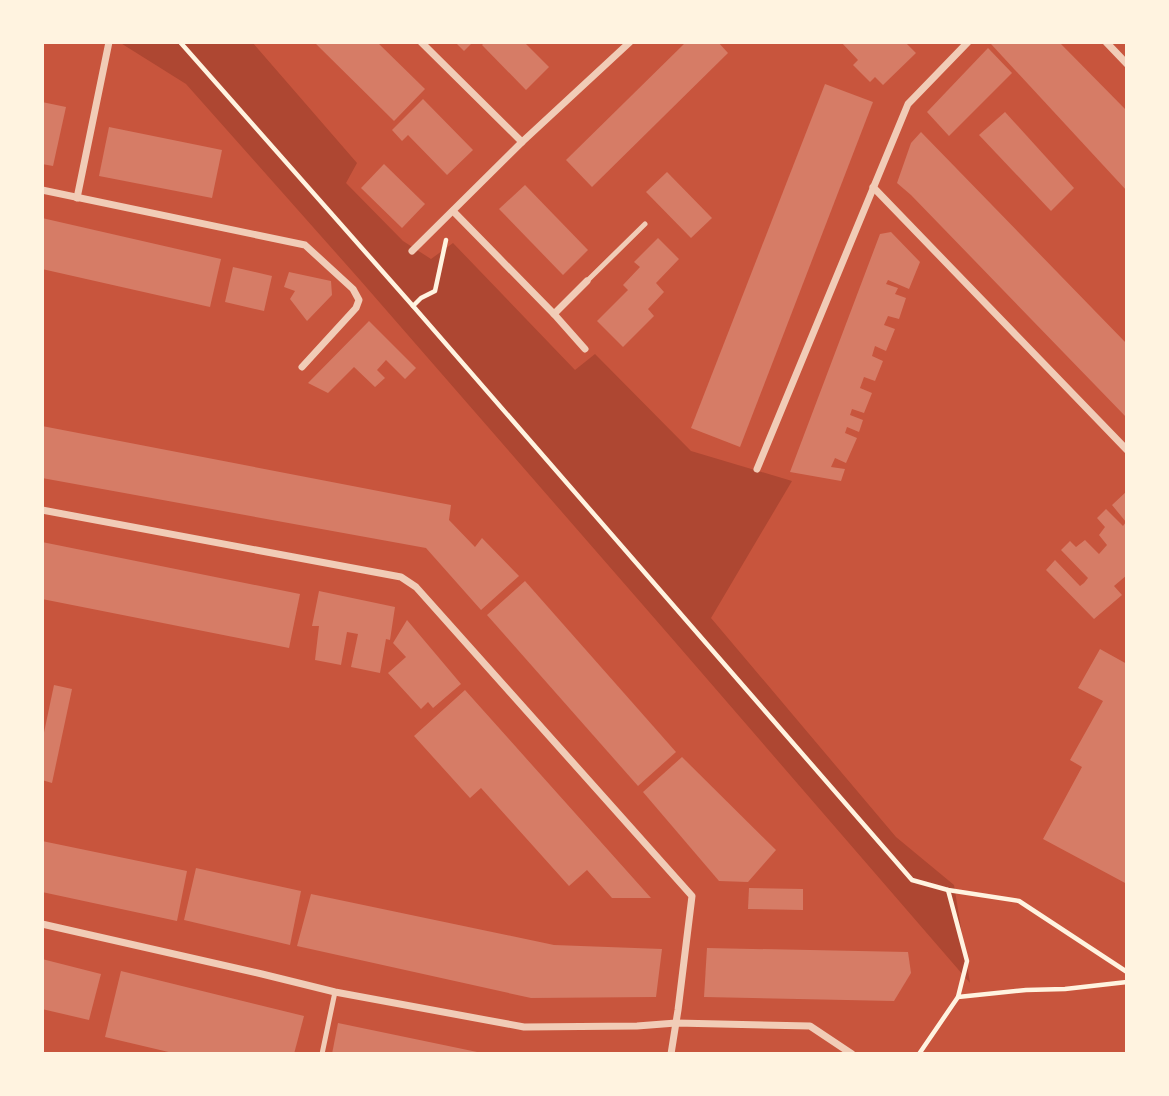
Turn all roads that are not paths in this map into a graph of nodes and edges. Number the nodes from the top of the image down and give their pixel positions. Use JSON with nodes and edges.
{"nodes":[{"id":1,"x":109,"y":42,"type":"edge"},
{"id":2,"x":421,"y":42,"type":"edge"},
{"id":3,"x":629,"y":42,"type":"edge"},
{"id":4,"x":968,"y":42,"type":"edge"},
{"id":5,"x":1106,"y":42,"type":"edge"},
{"id":6,"x":1127,"y":64,"type":"edge"},
{"id":7,"x":522,"y":142,"type":"junction"},
{"id":8,"x":873,"y":187,"type":"junction"},
{"id":9,"x":42,"y":190,"type":"edge"},
{"id":10,"x":76,"y":198,"type":"junction"},
{"id":11,"x":453,"y":211,"type":"junction"},
{"id":12,"x":645,"y":224,"type":"dead end"},
{"id":13,"x":412,"y":251,"type":"dead end"},
{"id":14,"x":587,"y":281,"type":"joint"},
{"id":15,"x":554,"y":314,"type":"junction"},
{"id":16,"x":585,"y":349,"type":"dead end"},
{"id":17,"x":302,"y":367,"type":"dead end"},
{"id":18,"x":1127,"y":450,"type":"edge"},
{"id":19,"x":757,"y":469,"type":"dead end"},
{"id":20,"x":42,"y":510,"type":"edge"},
{"id":21,"x":42,"y":924,"type":"edge"},
{"id":22,"x":335,"y":992,"type":"junction"},
{"id":23,"x":676,"y":1023,"type":"junction"},
{"id":24,"x":323,"y":1054,"type":"edge"},
{"id":25,"x":671,"y":1054,"type":"edge"},
{"id":26,"x":852,"y":1054,"type":"edge"}],
"edges":[{"from":1,"to":10,"type":"street"},
{"from":2,"to":7,"type":"street"},
{"from":3,"to":7,"type":"street"},
{"from":4,"to":8,"type":"street"},
{"from":5,"to":6,"type":"street"},
{"from":7,"to":11,"type":"street"},
{"from":8,"to":18,"type":"street"},
{"from":8,"to":19,"type":"street"},
{"from":9,"to":10,"type":"street"},
{"from":10,"to":17,"type":"street"},
{"from":11,"to":13,"type":"street"},
{"from":11,"to":15,"type":"street"},
{"from":12,"to":14,"type":"lane"},
{"from":14,"to":15,"type":"street"},
{"from":15,"to":16,"type":"street"},
{"from":20,"to":23,"type":"street"},
{"from":21,"to":22,"type":"street"},
{"from":22,"to":23,"type":"street"},
{"from":22,"to":24,"type":"lane"},
{"from":23,"to":25,"type":"street"},
{"from":23,"to":26,"type":"street"}]}
